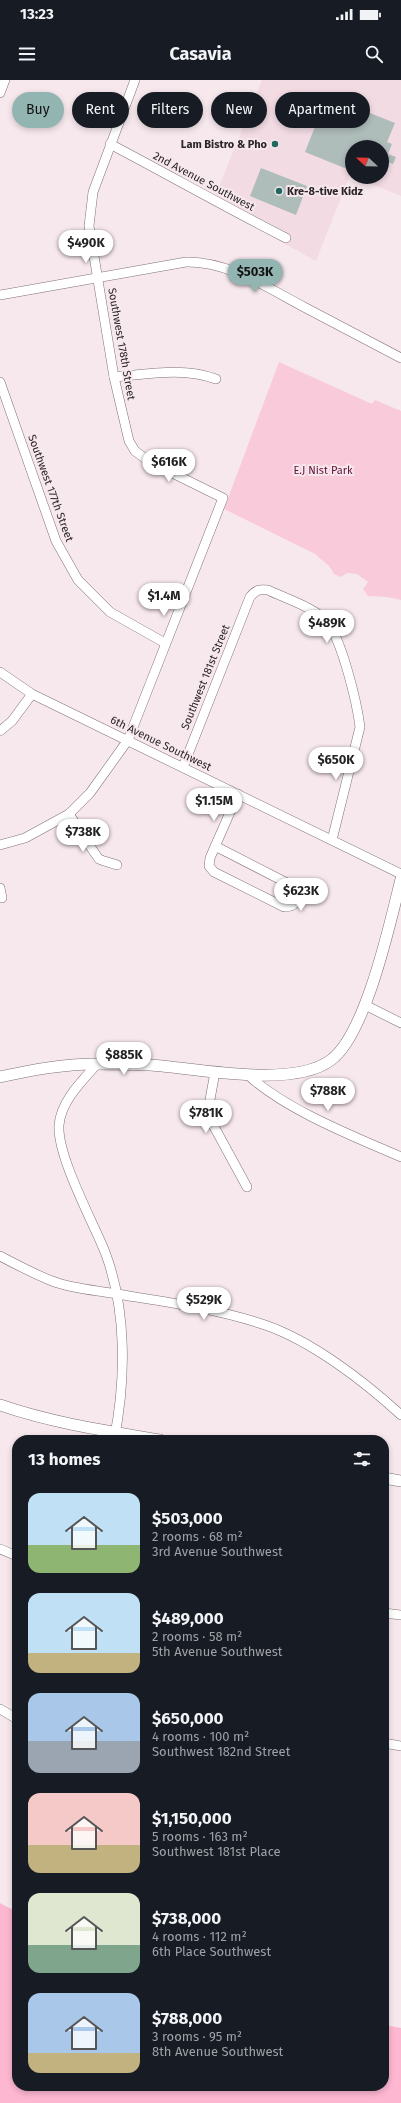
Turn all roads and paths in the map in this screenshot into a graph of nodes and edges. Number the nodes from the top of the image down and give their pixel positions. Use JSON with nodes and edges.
{"nodes":[{"id":1,"x":5,"y":80,"type":"edge"},
{"id":2,"x":135,"y":80,"type":"edge"},
{"id":3,"x":0,"y":93,"type":"edge"},
{"id":4,"x":110,"y":144,"type":"junction"},
{"id":5,"x":286,"y":238,"type":"dead end"},
{"id":6,"x":99,"y":277,"type":"junction"},
{"id":7,"x":0,"y":295,"type":"edge"},
{"id":8,"x":401,"y":358,"type":"edge"},
{"id":9,"x":114,"y":376,"type":"junction"},
{"id":10,"x":216,"y":379,"type":"dead end"},
{"id":11,"x":0,"y":382,"type":"edge"},
{"id":12,"x":165,"y":643,"type":"junction"},
{"id":13,"x":0,"y":672,"type":"edge"},
{"id":14,"x":32,"y":694,"type":"junction"},
{"id":15,"x":0,"y":731,"type":"edge"},
{"id":16,"x":128,"y":740,"type":"junction"},
{"id":17,"x":182,"y":767,"type":"junction"},
{"id":18,"x":238,"y":794,"type":"junction"},
{"id":19,"x":69,"y":814,"type":"junction"},
{"id":20,"x":332,"y":840,"type":"junction"},
{"id":21,"x":0,"y":846,"type":"edge"},
{"id":22,"x":215,"y":846,"type":"junction"},
{"id":23,"x":117,"y":865,"type":"dead end"},
{"id":24,"x":401,"y":874,"type":"edge"},
{"id":25,"x":401,"y":880,"type":"edge"},
{"id":26,"x":0,"y":888,"type":"edge"},
{"id":27,"x":2,"y":898,"type":"dead end"},
{"id":28,"x":365,"y":1005,"type":"junction"},
{"id":29,"x":401,"y":1023,"type":"edge"},
{"id":30,"x":97,"y":1064,"type":"junction"},
{"id":31,"x":215,"y":1072,"type":"junction"},
{"id":32,"x":248,"y":1075,"type":"junction"},
{"id":33,"x":0,"y":1077,"type":"edge"},
{"id":34,"x":401,"y":1157,"type":"edge"},
{"id":35,"x":247,"y":1187,"type":"dead end"},
{"id":36,"x":0,"y":1256,"type":"edge"},
{"id":37,"x":116,"y":1293,"type":"junction"},
{"id":38,"x":0,"y":1405,"type":"edge"},
{"id":39,"x":401,"y":1415,"type":"edge"},
{"id":40,"x":111,"y":1435,"type":"edge"},
{"id":41,"x":115,"y":1435,"type":"edge"},
{"id":42,"x":389,"y":1479,"type":"edge"},
{"id":43,"x":401,"y":1481,"type":"edge"},
{"id":44,"x":0,"y":1549,"type":"edge"},
{"id":45,"x":12,"y":1554,"type":"edge"},
{"id":46,"x":389,"y":1614,"type":"edge"},
{"id":47,"x":401,"y":1615,"type":"edge"},
{"id":48,"x":0,"y":1710,"type":"edge"},
{"id":49,"x":12,"y":1716,"type":"edge"},
{"id":50,"x":389,"y":1744,"type":"edge"},
{"id":51,"x":401,"y":1746,"type":"edge"}],
"edges":[{"from":1,"to":3,"type":"street"},
{"from":2,"to":4,"type":"street","name":"Southwest 178th Street"},
{"from":4,"to":5,"type":"street","name":"2nd Avenue Southwest"},
{"from":4,"to":6,"type":"street","name":"Southwest 178th Street"},
{"from":6,"to":7,"type":"street"},
{"from":6,"to":8,"type":"street"},
{"from":6,"to":9,"type":"street","name":"Southwest 178th Street"},
{"from":9,"to":10,"type":"street"},
{"from":9,"to":12,"type":"street","name":"Southwest 178th Street"},
{"from":11,"to":12,"type":"street","name":"Southwest 177th Street"},
{"from":12,"to":16,"type":"street"},
{"from":13,"to":14,"type":"street","name":"6th Avenue Southwest"},
{"from":14,"to":15,"type":"street"},
{"from":14,"to":16,"type":"street","name":"6th Avenue Southwest"},
{"from":16,"to":17,"type":"street","name":"6th Avenue Southwest"},
{"from":16,"to":19,"type":"street"},
{"from":17,"to":18,"type":"street","name":"6th Avenue Southwest"},
{"from":17,"to":20,"type":"street","name":"Southwest 181st Street"},
{"from":18,"to":20,"type":"street","name":"6th Avenue Southwest"},
{"from":18,"to":22,"type":"street"},
{"from":19,"to":21,"type":"street"},
{"from":19,"to":23,"type":"street"},
{"from":20,"to":24,"type":"street","name":"6th Avenue Southwest"},
{"from":22,"to":22,"type":"street"},
{"from":25,"to":28,"type":"street"},
{"from":26,"to":27,"type":"street"},
{"from":28,"to":29,"type":"street"},
{"from":28,"to":32,"type":"street"},
{"from":30,"to":31,"type":"street"},
{"from":30,"to":33,"type":"street"},
{"from":30,"to":37,"type":"street"},
{"from":31,"to":32,"type":"street"},
{"from":31,"to":35,"type":"street"},
{"from":32,"to":34,"type":"street"},
{"from":36,"to":37,"type":"street"},
{"from":37,"to":39,"type":"street"},
{"from":37,"to":41,"type":"street"},
{"from":38,"to":40,"type":"street"},
{"from":42,"to":43,"type":"street"},
{"from":44,"to":45,"type":"street"},
{"from":46,"to":47,"type":"street"},
{"from":48,"to":49,"type":"street"},
{"from":50,"to":51,"type":"street"}]}
